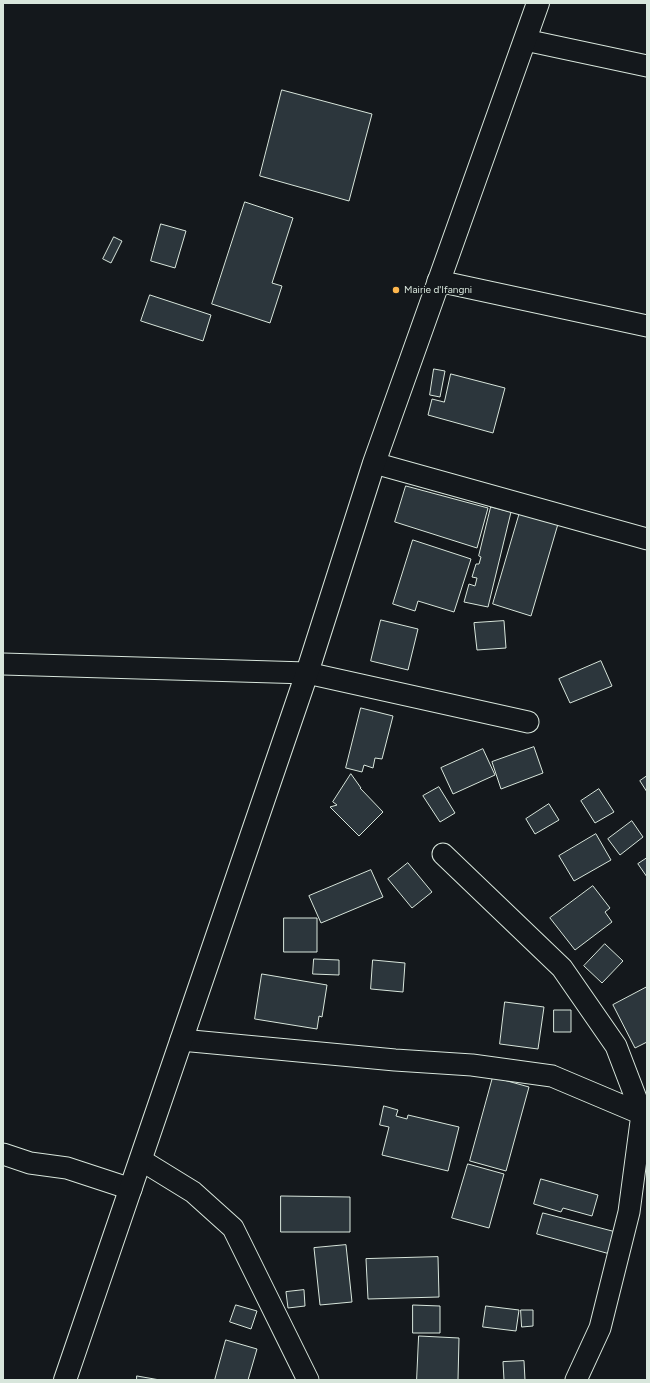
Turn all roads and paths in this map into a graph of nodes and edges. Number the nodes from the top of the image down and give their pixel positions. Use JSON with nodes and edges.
{"nodes":[{"id":1,"x":538,"y":3,"type":"edge"},
{"id":2,"x":525,"y":40,"type":"junction"},
{"id":3,"x":647,"y":66,"type":"edge"},
{"id":4,"x":438,"y":281,"type":"junction"},
{"id":5,"x":647,"y":326,"type":"edge"},
{"id":6,"x":374,"y":463,"type":"junction"},
{"id":7,"x":647,"y":538,"type":"edge"},
{"id":8,"x":3,"y":664,"type":"edge"},
{"id":9,"x":306,"y":673,"type":"junction"},
{"id":10,"x":528,"y":722,"type":"dead end"},
{"id":11,"x":443,"y":854,"type":"dead end"},
{"id":12,"x":181,"y":1040,"type":"junction"},
{"id":13,"x":645,"y":1115,"type":"edge"},
{"id":14,"x":3,"y":1154,"type":"edge"},
{"id":15,"x":140,"y":1160,"type":"junction"},
{"id":16,"x":131,"y":1189,"type":"junction"},
{"id":17,"x":65,"y":1380,"type":"edge"},
{"id":18,"x":308,"y":1380,"type":"edge"},
{"id":19,"x":576,"y":1380,"type":"edge"}],
"edges":[{"from":1,"to":2,"type":"highway"},
{"from":2,"to":3,"type":"street"},
{"from":2,"to":4,"type":"highway"},
{"from":4,"to":5,"type":"street"},
{"from":4,"to":6,"type":"highway"},
{"from":6,"to":7,"type":"street"},
{"from":6,"to":9,"type":"highway"},
{"from":8,"to":9,"type":"street"},
{"from":9,"to":10,"type":"street"},
{"from":9,"to":12,"type":"highway"},
{"from":11,"to":13,"type":"street"},
{"from":12,"to":13,"type":"street"},
{"from":12,"to":15,"type":"highway"},
{"from":13,"to":19,"type":"street"},
{"from":14,"to":16,"type":"street"},
{"from":15,"to":16,"type":"highway"},
{"from":15,"to":18,"type":"street"},
{"from":16,"to":17,"type":"highway"}]}
